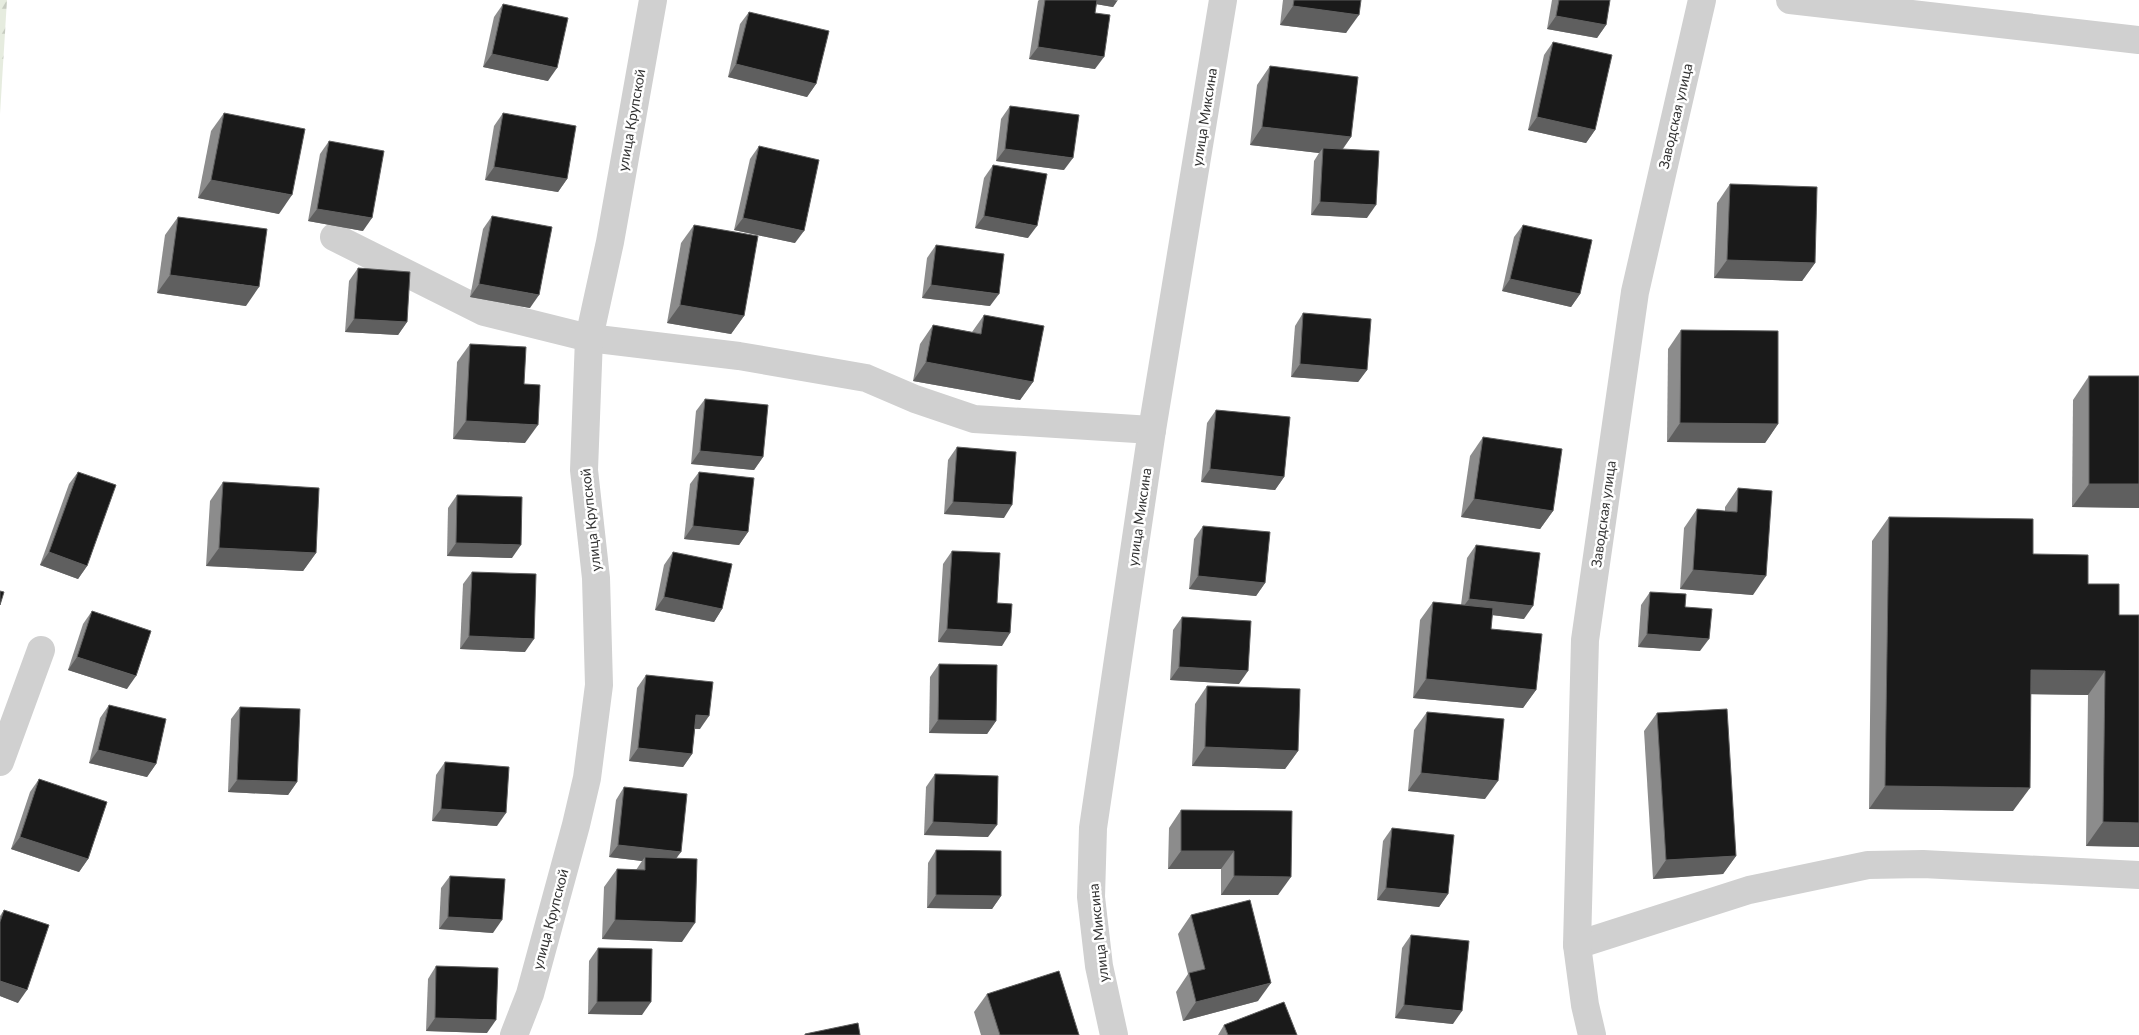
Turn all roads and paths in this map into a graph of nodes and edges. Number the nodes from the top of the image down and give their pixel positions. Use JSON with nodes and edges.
{"nodes":[{"id":1,"x":653,"y":0,"type":"edge"},
{"id":2,"x":1223,"y":0,"type":"edge"},
{"id":3,"x":1702,"y":0,"type":"edge"},
{"id":4,"x":1790,"y":0,"type":"edge"},
{"id":5,"x":2139,"y":40,"type":"edge"},
{"id":6,"x":334,"y":237,"type":"dead end"},
{"id":7,"x":589,"y":338,"type":"junction"},
{"id":8,"x":1152,"y":430,"type":"junction"},
{"id":9,"x":41,"y":650,"type":"dead end"},
{"id":10,"x":0,"y":762,"type":"edge"},
{"id":11,"x":2139,"y":875,"type":"edge"},
{"id":12,"x":1577,"y":945,"type":"junction"},
{"id":13,"x":514,"y":1035,"type":"edge"},
{"id":14,"x":1114,"y":1035,"type":"edge"},
{"id":15,"x":1592,"y":1035,"type":"edge"}],
"edges":[{"from":1,"to":7,"type":"street","name":"улица Крупской"},
{"from":2,"to":8,"type":"street","name":"улица Миксина"},
{"from":3,"to":12,"type":"street","name":"Заводская улица"},
{"from":4,"to":5,"type":"street"},
{"from":6,"to":7,"type":"street"},
{"from":7,"to":8,"type":"street"},
{"from":7,"to":13,"type":"street","name":"улица Крупской"},
{"from":8,"to":14,"type":"street","name":"улица Миксина"},
{"from":9,"to":10,"type":"street"},
{"from":11,"to":12,"type":"street"},
{"from":12,"to":15,"type":"street","name":"Заводская улица"}]}
